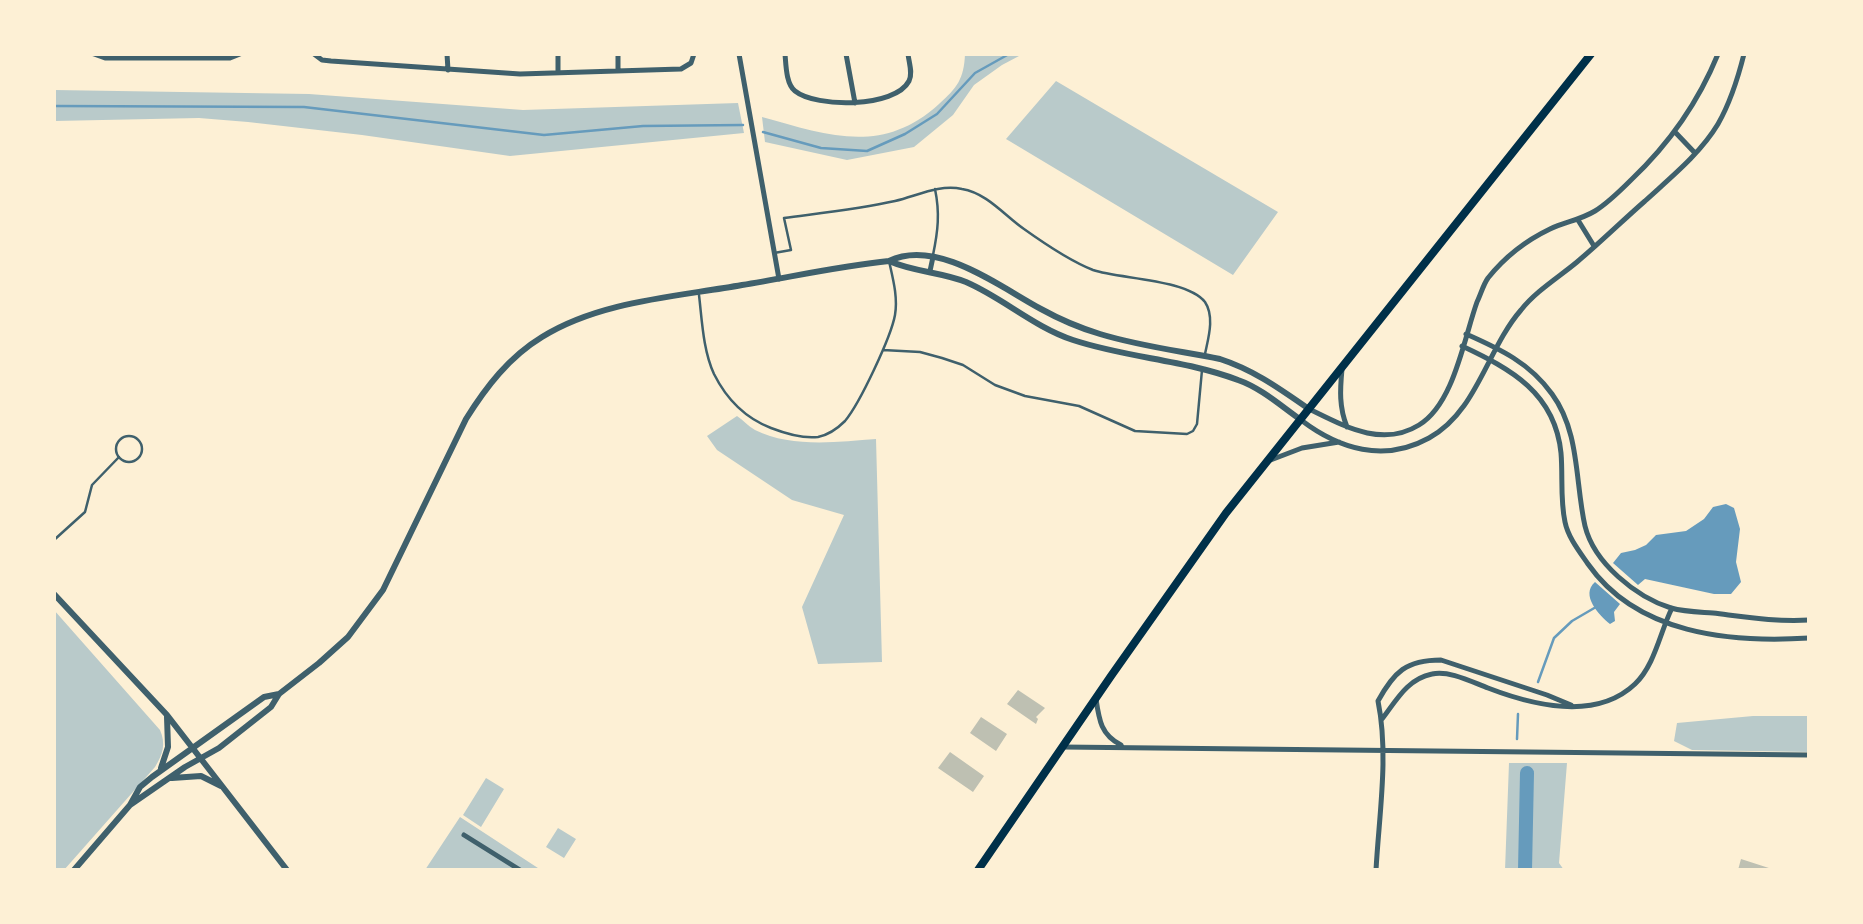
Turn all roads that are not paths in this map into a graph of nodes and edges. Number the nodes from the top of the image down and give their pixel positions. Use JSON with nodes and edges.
{"nodes":[{"id":1,"x":94,"y":54,"type":"edge"},
{"id":2,"x":240,"y":54,"type":"edge"},
{"id":3,"x":447,"y":54,"type":"edge"},
{"id":4,"x":558,"y":54,"type":"edge"},
{"id":5,"x":618,"y":54,"type":"edge"},
{"id":6,"x":694,"y":54,"type":"edge"},
{"id":7,"x":739,"y":54,"type":"edge"},
{"id":8,"x":785,"y":54,"type":"edge"},
{"id":9,"x":846,"y":54,"type":"edge"},
{"id":10,"x":908,"y":54,"type":"edge"},
{"id":11,"x":1591,"y":54,"type":"edge"},
{"id":12,"x":1718,"y":54,"type":"edge"},
{"id":13,"x":1744,"y":54,"type":"edge"},
{"id":14,"x":315,"y":55,"type":"edge"},
{"id":15,"x":447,"y":70,"type":"junction"},
{"id":16,"x":618,"y":71,"type":"junction"},
{"id":17,"x":558,"y":73,"type":"junction"},
{"id":18,"x":855,"y":103,"type":"junction"},
{"id":19,"x":1675,"y":132,"type":"junction"},
{"id":20,"x":1695,"y":153,"type":"junction"},
{"id":21,"x":934,"y":189,"type":"junction"},
{"id":22,"x":1578,"y":220,"type":"junction"},
{"id":23,"x":1594,"y":246,"type":"junction"},
{"id":24,"x":774,"y":253,"type":"junction"},
{"id":25,"x":933,"y":257,"type":"junction"},
{"id":26,"x":889,"y":261,"type":"junction"},
{"id":27,"x":930,"y":271,"type":"junction"},
{"id":28,"x":779,"y":279,"type":"junction"},
{"id":29,"x":698,"y":293,"type":"junction"},
{"id":30,"x":1466,"y":334,"type":"junction"},
{"id":31,"x":1462,"y":346,"type":"junction"},
{"id":32,"x":1496,"y":348,"type":"junction"},
{"id":33,"x":883,"y":350,"type":"junction"},
{"id":34,"x":1205,"y":356,"type":"junction"},
{"id":35,"x":1490,"y":359,"type":"junction"},
{"id":36,"x":1342,"y":369,"type":"junction"},
{"id":37,"x":1202,"y":370,"type":"junction"},
{"id":38,"x":1309,"y":409,"type":"junction"},
{"id":39,"x":1301,"y":420,"type":"junction"},
{"id":40,"x":1347,"y":427,"type":"junction"},
{"id":41,"x":1341,"y":442,"type":"junction"},
{"id":42,"x":120,"y":457,"type":"junction"},
{"id":43,"x":1268,"y":461,"type":"junction"},
{"id":44,"x":54,"y":540,"type":"edge"},
{"id":45,"x":54,"y":594,"type":"edge"},
{"id":46,"x":1672,"y":608,"type":"junction"},
{"id":47,"x":1809,"y":620,"type":"edge"},
{"id":48,"x":1664,"y":624,"type":"junction"},
{"id":49,"x":1809,"y":638,"type":"edge"},
{"id":50,"x":279,"y":694,"type":"junction"},
{"id":51,"x":1096,"y":697,"type":"junction"},
{"id":52,"x":1571,"y":705,"type":"junction"},
{"id":53,"x":167,"y":715,"type":"junction"},
{"id":54,"x":1382,"y":719,"type":"junction"},
{"id":55,"x":193,"y":747,"type":"junction"},
{"id":56,"x":1062,"y":747,"type":"junction"},
{"id":57,"x":1124,"y":747,"type":"junction"},
{"id":58,"x":1383,"y":749,"type":"junction"},
{"id":59,"x":1809,"y":755,"type":"edge"},
{"id":60,"x":201,"y":758,"type":"junction"},
{"id":61,"x":159,"y":772,"type":"junction"},
{"id":62,"x":170,"y":778,"type":"junction"},
{"id":63,"x":225,"y":788,"type":"junction"},
{"id":64,"x":130,"y":805,"type":"junction"},
{"id":65,"x":464,"y":835,"type":"dead end"},
{"id":66,"x":74,"y":870,"type":"edge"},
{"id":67,"x":287,"y":870,"type":"edge"},
{"id":68,"x":520,"y":870,"type":"edge"},
{"id":69,"x":978,"y":870,"type":"edge"},
{"id":70,"x":1376,"y":870,"type":"edge"}],
"edges":[{"from":1,"to":2,"type":"street"},
{"from":3,"to":15,"type":"street"},
{"from":4,"to":17,"type":"street"},
{"from":5,"to":16,"type":"street"},
{"from":6,"to":16,"type":"street"},
{"from":7,"to":24,"type":"street"},
{"from":8,"to":18,"type":"street"},
{"from":9,"to":18,"type":"street"},
{"from":10,"to":18,"type":"street"},
{"from":11,"to":36,"type":"main road"},
{"from":12,"to":19,"type":"street"},
{"from":13,"to":20,"type":"street"},
{"from":14,"to":15,"type":"street"},
{"from":15,"to":17,"type":"street"},
{"from":16,"to":17,"type":"street"},
{"from":19,"to":20,"type":"street"},
{"from":19,"to":22,"type":"street"},
{"from":20,"to":23,"type":"street"},
{"from":21,"to":24,"type":"lane"},
{"from":21,"to":25,"type":"lane"},
{"from":21,"to":34,"type":"lane"},
{"from":22,"to":23,"type":"street"},
{"from":22,"to":30,"type":"street"},
{"from":23,"to":32,"type":"street"},
{"from":24,"to":28,"type":"street"},
{"from":25,"to":26,"type":"street"},
{"from":25,"to":27,"type":"street"},
{"from":25,"to":34,"type":"street"},
{"from":26,"to":27,"type":"street"},
{"from":26,"to":28,"type":"street"},
{"from":26,"to":33,"type":"lane"},
{"from":27,"to":37,"type":"street"},
{"from":28,"to":29,"type":"street"},
{"from":29,"to":33,"type":"lane"},
{"from":29,"to":50,"type":"street"},
{"from":30,"to":31,"type":"street"},
{"from":30,"to":32,"type":"street"},
{"from":31,"to":35,"type":"street"},
{"from":31,"to":40,"type":"street"},
{"from":32,"to":35,"type":"street"},
{"from":32,"to":46,"type":"street"},
{"from":33,"to":37,"type":"lane"},
{"from":34,"to":37,"type":"street"},
{"from":34,"to":38,"type":"street"},
{"from":35,"to":41,"type":"street"},
{"from":35,"to":48,"type":"street"},
{"from":36,"to":38,"type":"main road"},
{"from":36,"to":40,"type":"street"},
{"from":37,"to":39,"type":"street"},
{"from":38,"to":39,"type":"main road"},
{"from":38,"to":40,"type":"street"},
{"from":39,"to":41,"type":"street"},
{"from":39,"to":43,"type":"main road"},
{"from":41,"to":43,"type":"street"},
{"from":42,"to":42,"type":"lane"},
{"from":42,"to":44,"type":"lane"},
{"from":43,"to":51,"type":"main road"},
{"from":45,"to":53,"type":"street"},
{"from":46,"to":47,"type":"street"},
{"from":46,"to":48,"type":"street"},
{"from":48,"to":49,"type":"street"},
{"from":48,"to":52,"type":"street"},
{"from":50,"to":55,"type":"street"},
{"from":50,"to":60,"type":"street"},
{"from":51,"to":56,"type":"main road"},
{"from":51,"to":57,"type":"street"},
{"from":52,"to":54,"type":"street"},
{"from":52,"to":54,"type":"street"},
{"from":53,"to":55,"type":"street"},
{"from":53,"to":61,"type":"street"},
{"from":54,"to":58,"type":"street"},
{"from":55,"to":60,"type":"street"},
{"from":55,"to":61,"type":"street"},
{"from":56,"to":57,"type":"street"},
{"from":56,"to":69,"type":"main road"},
{"from":57,"to":58,"type":"street"},
{"from":58,"to":59,"type":"street"},
{"from":58,"to":70,"type":"street"},
{"from":60,"to":62,"type":"street"},
{"from":60,"to":63,"type":"street"},
{"from":61,"to":64,"type":"street"},
{"from":62,"to":63,"type":"street"},
{"from":62,"to":64,"type":"street"},
{"from":63,"to":67,"type":"street"},
{"from":64,"to":66,"type":"street"},
{"from":65,"to":68,"type":"street"}]}
